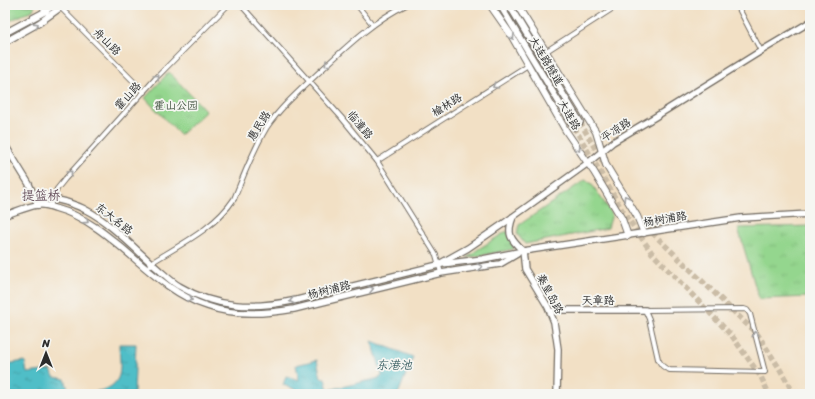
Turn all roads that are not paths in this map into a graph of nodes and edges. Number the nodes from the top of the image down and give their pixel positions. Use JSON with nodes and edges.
{"nodes":[{"id":1,"x":41,"y":5,"type":"edge"},
{"id":2,"x":53,"y":5,"type":"edge"},
{"id":3,"x":228,"y":5,"type":"edge"},
{"id":4,"x":241,"y":5,"type":"edge"},
{"id":5,"x":357,"y":5,"type":"edge"},
{"id":6,"x":406,"y":5,"type":"edge"},
{"id":7,"x":490,"y":5,"type":"edge"},
{"id":8,"x":500,"y":5,"type":"edge"},
{"id":9,"x":509,"y":5,"type":"edge"},
{"id":10,"x":517,"y":5,"type":"edge"},
{"id":11,"x":618,"y":5,"type":"edge"},
{"id":12,"x":737,"y":5,"type":"edge"},
{"id":13,"x":61,"y":6,"type":"edge"},
{"id":14,"x":46,"y":11,"type":"junction"},
{"id":15,"x":50,"y":16,"type":"junction"},
{"id":16,"x":810,"y":22,"type":"edge"},
{"id":17,"x":373,"y":25,"type":"junction"},
{"id":18,"x":5,"y":33,"type":"edge"},
{"id":19,"x":5,"y":42,"type":"edge"},
{"id":20,"x":761,"y":51,"type":"junction"},
{"id":21,"x":545,"y":52,"type":"junction"},
{"id":22,"x":528,"y":65,"type":"junction"},
{"id":23,"x":309,"y":82,"type":"junction"},
{"id":24,"x":144,"y":92,"type":"junction"},
{"id":25,"x":580,"y":122,"type":"tunnel mouth"},
{"id":26,"x":574,"y":127,"type":"tunnel mouth"},
{"id":27,"x":5,"y":146,"type":"edge"},
{"id":28,"x":601,"y":151,"type":"junction"},
{"id":29,"x":377,"y":161,"type":"junction"},
{"id":30,"x":588,"y":163,"type":"junction"},
{"id":31,"x":53,"y":198,"type":"junction"},
{"id":32,"x":38,"y":205,"type":"junction"},
{"id":33,"x":50,"y":206,"type":"junction"},
{"id":34,"x":810,"y":214,"type":"edge"},
{"id":35,"x":5,"y":215,"type":"edge"},
{"id":36,"x":514,"y":216,"type":"junction"},
{"id":37,"x":644,"y":233,"type":"junction"},
{"id":38,"x":628,"y":236,"type":"junction"},
{"id":39,"x":523,"y":251,"type":"junction"},
{"id":40,"x":151,"y":262,"type":"junction"},
{"id":41,"x":439,"y":264,"type":"junction"},
{"id":42,"x":147,"y":269,"type":"junction"},
{"id":43,"x":441,"y":273,"type":"junction"},
{"id":44,"x":645,"y":310,"type":"junction"},
{"id":45,"x":550,"y":312,"type":"junction"},
{"id":46,"x":557,"y":394,"type":"edge"}],
"edges":[{"from":1,"to":14,"type":"street"},
{"from":2,"to":14,"type":"main road"},
{"from":24,"to":3,"type":"street","name":"霍山路","one_way":true},
{"from":4,"to":23,"type":"street","name":"临潼路"},
{"from":5,"to":17,"type":"street"},
{"from":6,"to":17,"type":"street","name":"惠民路"},
{"from":7,"to":22,"type":"main road","name":"大连路","one_way":true},
{"from":8,"to":26,"type":"main road","name":"大连路隧道"},
{"from":9,"to":25,"type":"main road","name":"大连路隧道"},
{"from":10,"to":21,"type":"main road","name":"大连路"},
{"from":11,"to":21,"type":"street"},
{"from":12,"to":20,"type":"street"},
{"from":13,"to":15,"type":"main road"},
{"from":13,"to":24,"type":"street","name":"舟山路"},
{"from":14,"to":15,"type":"street"},
{"from":14,"to":18,"type":"main road"},
{"from":19,"to":15,"type":"main road","one_way":true},
{"from":16,"to":20,"type":"main road","name":"平凉路"},
{"from":17,"to":23,"type":"street","name":"惠民路","one_way":true},
{"from":20,"to":28,"type":"main road","name":"平凉路"},
{"from":21,"to":28,"type":"main road","name":"大连路"},
{"from":22,"to":29,"type":"street","name":"榆林路","one_way":true},
{"from":22,"to":30,"type":"main road","name":"大连路","one_way":true},
{"from":23,"to":29,"type":"street","name":"临潼路"},
{"from":23,"to":40,"type":"street","name":"惠民路"},
{"from":31,"to":24,"type":"street","name":"霍山路","one_way":true},
{"from":27,"to":32,"type":"main road"},
{"from":28,"to":30,"type":"main road","name":"平凉路"},
{"from":37,"to":28,"type":"main road","name":"大连路","one_way":true},
{"from":29,"to":41,"type":"street","name":"临潼路"},
{"from":30,"to":36,"type":"main road","name":"平凉路"},
{"from":30,"to":38,"type":"main road","name":"大连路"},
{"from":31,"to":32,"type":"main road","name":"东大名路"},
{"from":31,"to":33,"type":"street","name":"霍山路"},
{"from":31,"to":40,"type":"main road","name":"东大名路"},
{"from":32,"to":33,"type":"main road","name":"东大名路"},
{"from":32,"to":35,"type":"main road","name":"东大名路"},
{"from":33,"to":42,"type":"main road","name":"东大名路","one_way":true},
{"from":34,"to":37,"type":"main road","name":"杨树浦路"},
{"from":36,"to":39,"type":"main road"},
{"from":36,"to":41,"type":"main road","name":"平凉路"},
{"from":37,"to":38,"type":"main road","name":"杨树浦路"},
{"from":38,"to":39,"type":"main road","name":"杨树浦路"},
{"from":39,"to":41,"type":"main road","name":"杨树浦路"},
{"from":43,"to":39,"type":"main road","name":"杨树浦路","one_way":true},
{"from":39,"to":45,"type":"main road","name":"秦皇岛路"},
{"from":41,"to":40,"type":"main road","name":"杨树浦路","one_way":true},
{"from":40,"to":42,"type":"street","name":"惠民路"},
{"from":41,"to":43,"type":"street","name":"临潼路"},
{"from":42,"to":43,"type":"main road","name":"杨树浦路","one_way":true},
{"from":44,"to":44,"type":"street","one_way":true},
{"from":44,"to":45,"type":"main road","name":"天章路"},
{"from":45,"to":46,"type":"main road","name":"秦皇岛路"}]}
